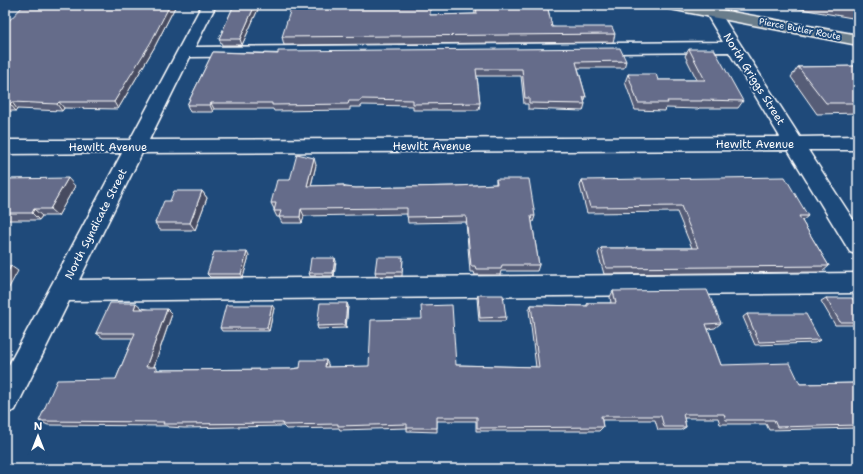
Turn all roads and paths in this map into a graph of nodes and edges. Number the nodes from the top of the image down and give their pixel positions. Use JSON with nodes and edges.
{"nodes":[{"id":1,"x":209,"y":5,"type":"edge"},
{"id":2,"x":670,"y":5,"type":"edge"},
{"id":3,"x":710,"y":9,"type":"edge"},
{"id":4,"x":858,"y":40,"type":"edge"},
{"id":5,"x":734,"y":47,"type":"junction"},
{"id":6,"x":185,"y":52,"type":"junction"},
{"id":7,"x":858,"y":143,"type":"edge"},
{"id":8,"x":794,"y":144,"type":"junction"},
{"id":9,"x":5,"y":147,"type":"edge"},
{"id":10,"x":135,"y":147,"type":"junction"},
{"id":11,"x":858,"y":246,"type":"edge"},
{"id":12,"x":858,"y":283,"type":"edge"},
{"id":13,"x":62,"y":291,"type":"junction"},
{"id":14,"x":5,"y":400,"type":"edge"}],
"edges":[{"from":1,"to":6,"type":"street","name":"North Syndicate Street"},
{"from":2,"to":3,"type":"main road","name":"Pierce Butler Route"},
{"from":3,"to":4,"type":"main road","name":"Pierce Butler Route"},
{"from":3,"to":5,"type":"street","name":"North Griggs Street"},
{"from":5,"to":6,"type":"street"},
{"from":5,"to":8,"type":"street","name":"North Griggs Street"},
{"from":6,"to":10,"type":"street","name":"North Syndicate Street"},
{"from":7,"to":8,"type":"street","name":"Hewitt Avenue"},
{"from":8,"to":10,"type":"street","name":"Hewitt Avenue"},
{"from":8,"to":11,"type":"street","name":"North Griggs Street"},
{"from":9,"to":10,"type":"street","name":"Hewitt Avenue"},
{"from":10,"to":13,"type":"street","name":"North Syndicate Street"},
{"from":12,"to":13,"type":"street"},
{"from":13,"to":14,"type":"street","name":"North Syndicate Street"}]}
